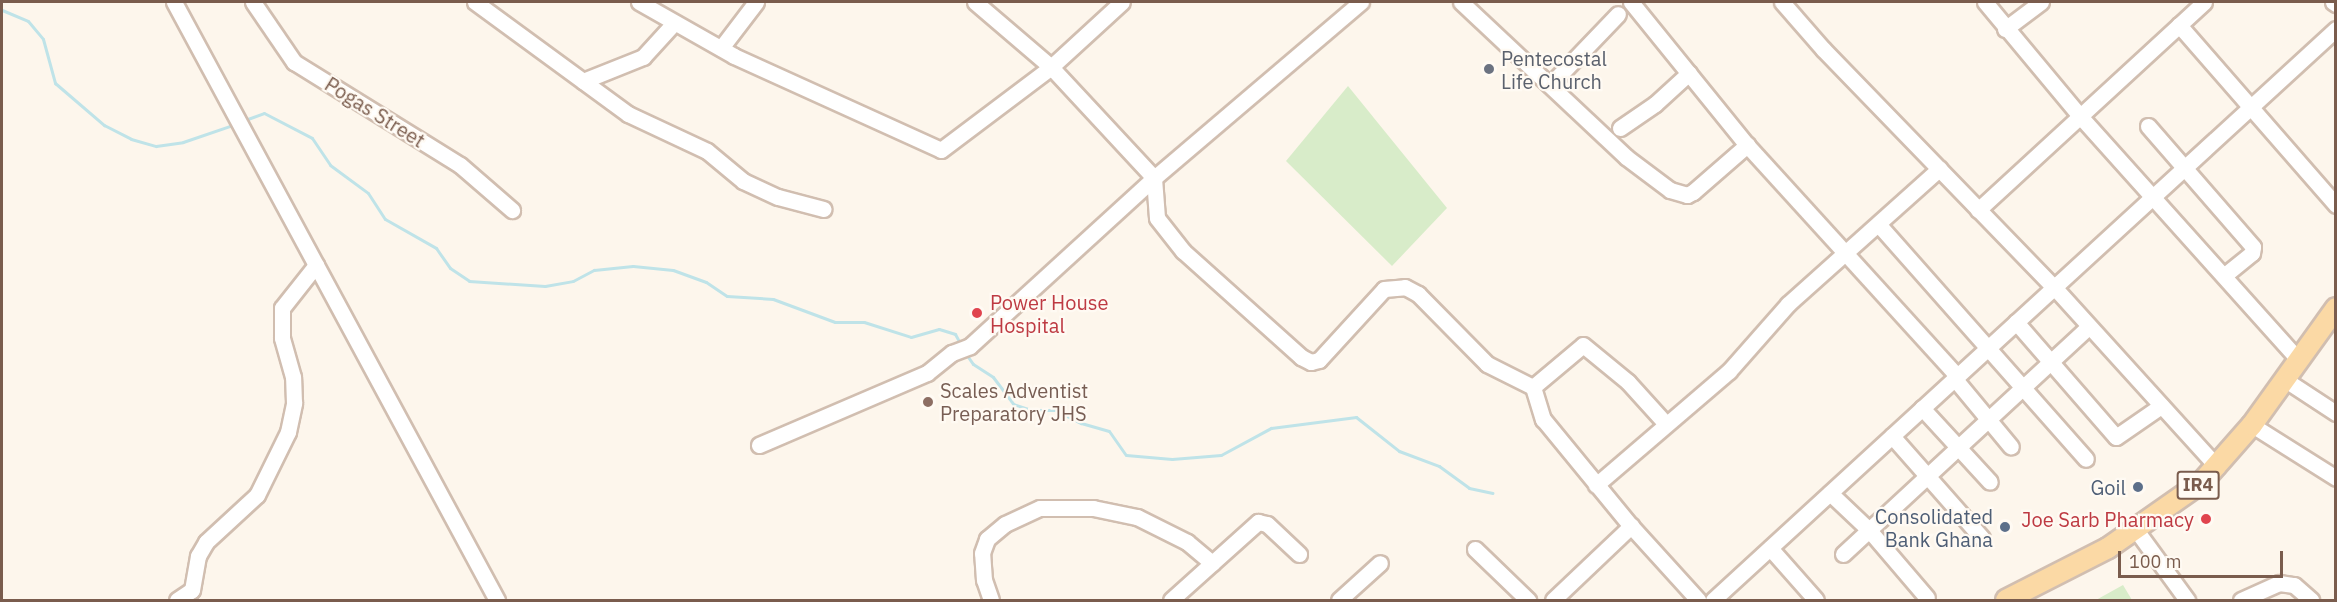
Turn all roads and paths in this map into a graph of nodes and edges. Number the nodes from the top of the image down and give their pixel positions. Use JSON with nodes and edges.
{"nodes":[{"id":1,"x":174,"y":2,"type":"edge"},
{"id":2,"x":253,"y":2,"type":"edge"},
{"id":3,"x":476,"y":2,"type":"edge"},
{"id":4,"x":639,"y":2,"type":"edge"},
{"id":5,"x":756,"y":2,"type":"edge"},
{"id":6,"x":975,"y":2,"type":"edge"},
{"id":7,"x":1122,"y":2,"type":"edge"},
{"id":8,"x":1361,"y":2,"type":"edge"},
{"id":9,"x":1461,"y":2,"type":"edge"},
{"id":10,"x":1631,"y":2,"type":"edge"},
{"id":11,"x":1782,"y":2,"type":"edge"},
{"id":12,"x":1985,"y":2,"type":"edge"},
{"id":13,"x":2041,"y":2,"type":"edge"},
{"id":14,"x":2204,"y":2,"type":"edge"},
{"id":15,"x":1618,"y":14,"type":"dead end"},
{"id":16,"x":674,"y":24,"type":"junction"},
{"id":17,"x":2179,"y":25,"type":"junction"},
{"id":18,"x":2005,"y":29,"type":"junction"},
{"id":19,"x":2336,"y":29,"type":"edge"},
{"id":20,"x":721,"y":48,"type":"junction"},
{"id":21,"x":1051,"y":67,"type":"junction"},
{"id":22,"x":1689,"y":73,"type":"junction"},
{"id":23,"x":583,"y":81,"type":"junction"},
{"id":24,"x":1550,"y":85,"type":"junction"},
{"id":25,"x":2249,"y":108,"type":"junction"},
{"id":26,"x":2079,"y":115,"type":"junction"},
{"id":27,"x":2148,"y":126,"type":"dead end"},
{"id":28,"x":1620,"y":128,"type":"dead end"},
{"id":29,"x":1747,"y":145,"type":"junction"},
{"id":30,"x":2185,"y":167,"type":"junction"},
{"id":31,"x":1939,"y":169,"type":"junction"},
{"id":32,"x":1154,"y":178,"type":"junction"},
{"id":33,"x":2152,"y":196,"type":"junction"},
{"id":34,"x":2336,"y":205,"type":"edge"},
{"id":35,"x":823,"y":209,"type":"dead end"},
{"id":36,"x":512,"y":210,"type":"dead end"},
{"id":37,"x":1978,"y":210,"type":"junction"},
{"id":38,"x":1879,"y":225,"type":"junction"},
{"id":39,"x":1845,"y":254,"type":"junction"},
{"id":40,"x":316,"y":265,"type":"junction"},
{"id":41,"x":2224,"y":276,"type":"junction"},
{"id":42,"x":2054,"y":287,"type":"junction"},
{"id":43,"x":2336,"y":308,"type":"edge"},
{"id":44,"x":2016,"y":322,"type":"junction"},
{"id":45,"x":2089,"y":326,"type":"junction"},
{"id":46,"x":1987,"y":348,"type":"junction"},
{"id":47,"x":2298,"y":359,"type":"junction"},
{"id":48,"x":2052,"y":363,"type":"junction"},
{"id":49,"x":1955,"y":377,"type":"junction"},
{"id":50,"x":2284,"y":379,"type":"junction"},
{"id":51,"x":1533,"y":387,"type":"junction"},
{"id":52,"x":2024,"y":389,"type":"junction"},
{"id":53,"x":2161,"y":406,"type":"junction"},
{"id":54,"x":1922,"y":408,"type":"junction"},
{"id":55,"x":2336,"y":413,"type":"edge"},
{"id":56,"x":1990,"y":420,"type":"junction"},
{"id":57,"x":1665,"y":423,"type":"junction"},
{"id":58,"x":2252,"y":425,"type":"junction"},
{"id":59,"x":1892,"y":436,"type":"junction"},
{"id":60,"x":759,"y":445,"type":"dead end"},
{"id":61,"x":2011,"y":447,"type":"dead end"},
{"id":62,"x":1958,"y":450,"type":"junction"},
{"id":63,"x":2086,"y":459,"type":"dead end"},
{"id":64,"x":2217,"y":467,"type":"junction"},
{"id":65,"x":1928,"y":477,"type":"junction"},
{"id":66,"x":2336,"y":478,"type":"edge"},
{"id":67,"x":1990,"y":482,"type":"dead end"},
{"id":68,"x":1596,"y":485,"type":"junction"},
{"id":69,"x":1830,"y":493,"type":"junction"},
{"id":70,"x":1631,"y":526,"type":"junction"},
{"id":71,"x":1869,"y":530,"type":"junction"},
{"id":72,"x":2136,"y":530,"type":"junction"},
{"id":73,"x":1982,"y":538,"type":"dead end"},
{"id":74,"x":1770,"y":548,"type":"junction"},
{"id":75,"x":1474,"y":549,"type":"dead end"},
{"id":76,"x":1299,"y":554,"type":"dead end"},
{"id":77,"x":1843,"y":554,"type":"dead end"},
{"id":78,"x":1212,"y":563,"type":"junction"},
{"id":79,"x":1380,"y":563,"type":"dead end"},
{"id":80,"x":1927,"y":597,"type":"dead end"},
{"id":81,"x":177,"y":600,"type":"edge"},
{"id":82,"x":497,"y":600,"type":"edge"},
{"id":83,"x":991,"y":600,"type":"edge"},
{"id":84,"x":1171,"y":600,"type":"edge"},
{"id":85,"x":1339,"y":600,"type":"edge"},
{"id":86,"x":1528,"y":600,"type":"edge"},
{"id":87,"x":1553,"y":600,"type":"edge"},
{"id":88,"x":1698,"y":600,"type":"edge"},
{"id":89,"x":1713,"y":600,"type":"edge"},
{"id":90,"x":1816,"y":600,"type":"edge"},
{"id":91,"x":2006,"y":600,"type":"edge"},
{"id":92,"x":2187,"y":600,"type":"edge"},
{"id":93,"x":2241,"y":600,"type":"edge"},
{"id":94,"x":2311,"y":600,"type":"edge"}],
"edges":[{"from":1,"to":40,"type":"street"},
{"from":2,"to":36,"type":"street","name":"Pogas Street"},
{"from":3,"to":23,"type":"street"},
{"from":4,"to":16,"type":"street"},
{"from":5,"to":20,"type":"street"},
{"from":6,"to":21,"type":"street"},
{"from":7,"to":21,"type":"street"},
{"from":8,"to":32,"type":"street"},
{"from":9,"to":24,"type":"street"},
{"from":10,"to":22,"type":"street"},
{"from":11,"to":31,"type":"street"},
{"from":12,"to":18,"type":"street"},
{"from":13,"to":18,"type":"street"},
{"from":14,"to":17,"type":"street"},
{"from":15,"to":24,"type":"street"},
{"from":16,"to":20,"type":"street"},
{"from":16,"to":23,"type":"street"},
{"from":17,"to":25,"type":"street"},
{"from":17,"to":26,"type":"street"},
{"from":18,"to":26,"type":"street"},
{"from":19,"to":25,"type":"street"},
{"from":20,"to":21,"type":"street"},
{"from":21,"to":32,"type":"street"},
{"from":22,"to":28,"type":"street"},
{"from":22,"to":29,"type":"street"},
{"from":23,"to":35,"type":"street"},
{"from":24,"to":29,"type":"street"},
{"from":25,"to":30,"type":"street"},
{"from":25,"to":34,"type":"street"},
{"from":26,"to":33,"type":"street"},
{"from":26,"to":37,"type":"street"},
{"from":27,"to":30,"type":"street"},
{"from":29,"to":39,"type":"street"},
{"from":30,"to":33,"type":"street"},
{"from":30,"to":41,"type":"street"},
{"from":31,"to":37,"type":"street"},
{"from":31,"to":38,"type":"street"},
{"from":32,"to":51,"type":"street"},
{"from":32,"to":60,"type":"street"},
{"from":33,"to":41,"type":"street"},
{"from":33,"to":42,"type":"street"},
{"from":37,"to":42,"type":"street"},
{"from":38,"to":39,"type":"street"},
{"from":38,"to":46,"type":"street"},
{"from":39,"to":49,"type":"street"},
{"from":39,"to":57,"type":"street"},
{"from":40,"to":81,"type":"street"},
{"from":40,"to":82,"type":"street"},
{"from":41,"to":47,"type":"street"},
{"from":42,"to":44,"type":"street"},
{"from":42,"to":45,"type":"street"},
{"from":43,"to":47,"type":"main road","number":"IR4"},
{"from":44,"to":46,"type":"street"},
{"from":44,"to":48,"type":"street"},
{"from":45,"to":48,"type":"street"},
{"from":45,"to":53,"type":"street"},
{"from":46,"to":49,"type":"street"},
{"from":46,"to":52,"type":"street"},
{"from":47,"to":50,"type":"main road","number":"IR4"},
{"from":48,"to":52,"type":"street"},
{"from":48,"to":53,"type":"street"},
{"from":49,"to":54,"type":"street"},
{"from":49,"to":56,"type":"street"},
{"from":50,"to":55,"type":"street"},
{"from":50,"to":58,"type":"main road","number":"IR4"},
{"from":51,"to":57,"type":"street"},
{"from":51,"to":68,"type":"street"},
{"from":52,"to":56,"type":"street"},
{"from":52,"to":63,"type":"street"},
{"from":53,"to":64,"type":"street"},
{"from":54,"to":59,"type":"street"},
{"from":54,"to":62,"type":"street"},
{"from":56,"to":61,"type":"street"},
{"from":56,"to":62,"type":"street"},
{"from":57,"to":68,"type":"street"},
{"from":58,"to":64,"type":"main road","number":"IR4"},
{"from":58,"to":66,"type":"street"},
{"from":59,"to":65,"type":"street"},
{"from":59,"to":69,"type":"street"},
{"from":62,"to":65,"type":"street"},
{"from":62,"to":67,"type":"street"},
{"from":64,"to":72,"type":"main road","number":"IR4"},
{"from":65,"to":71,"type":"street"},
{"from":65,"to":73,"type":"street"},
{"from":68,"to":70,"type":"street"},
{"from":69,"to":71,"type":"street"},
{"from":69,"to":74,"type":"street"},
{"from":70,"to":87,"type":"street"},
{"from":70,"to":88,"type":"street"},
{"from":71,"to":77,"type":"street"},
{"from":71,"to":80,"type":"street"},
{"from":72,"to":91,"type":"main road","number":"IR4"},
{"from":72,"to":92,"type":"street"},
{"from":74,"to":89,"type":"street"},
{"from":74,"to":90,"type":"street"},
{"from":75,"to":86,"type":"street"},
{"from":76,"to":78,"type":"street"},
{"from":78,"to":83,"type":"street"},
{"from":78,"to":84,"type":"street"},
{"from":79,"to":85,"type":"street"},
{"from":93,"to":94,"type":"street"}]}
